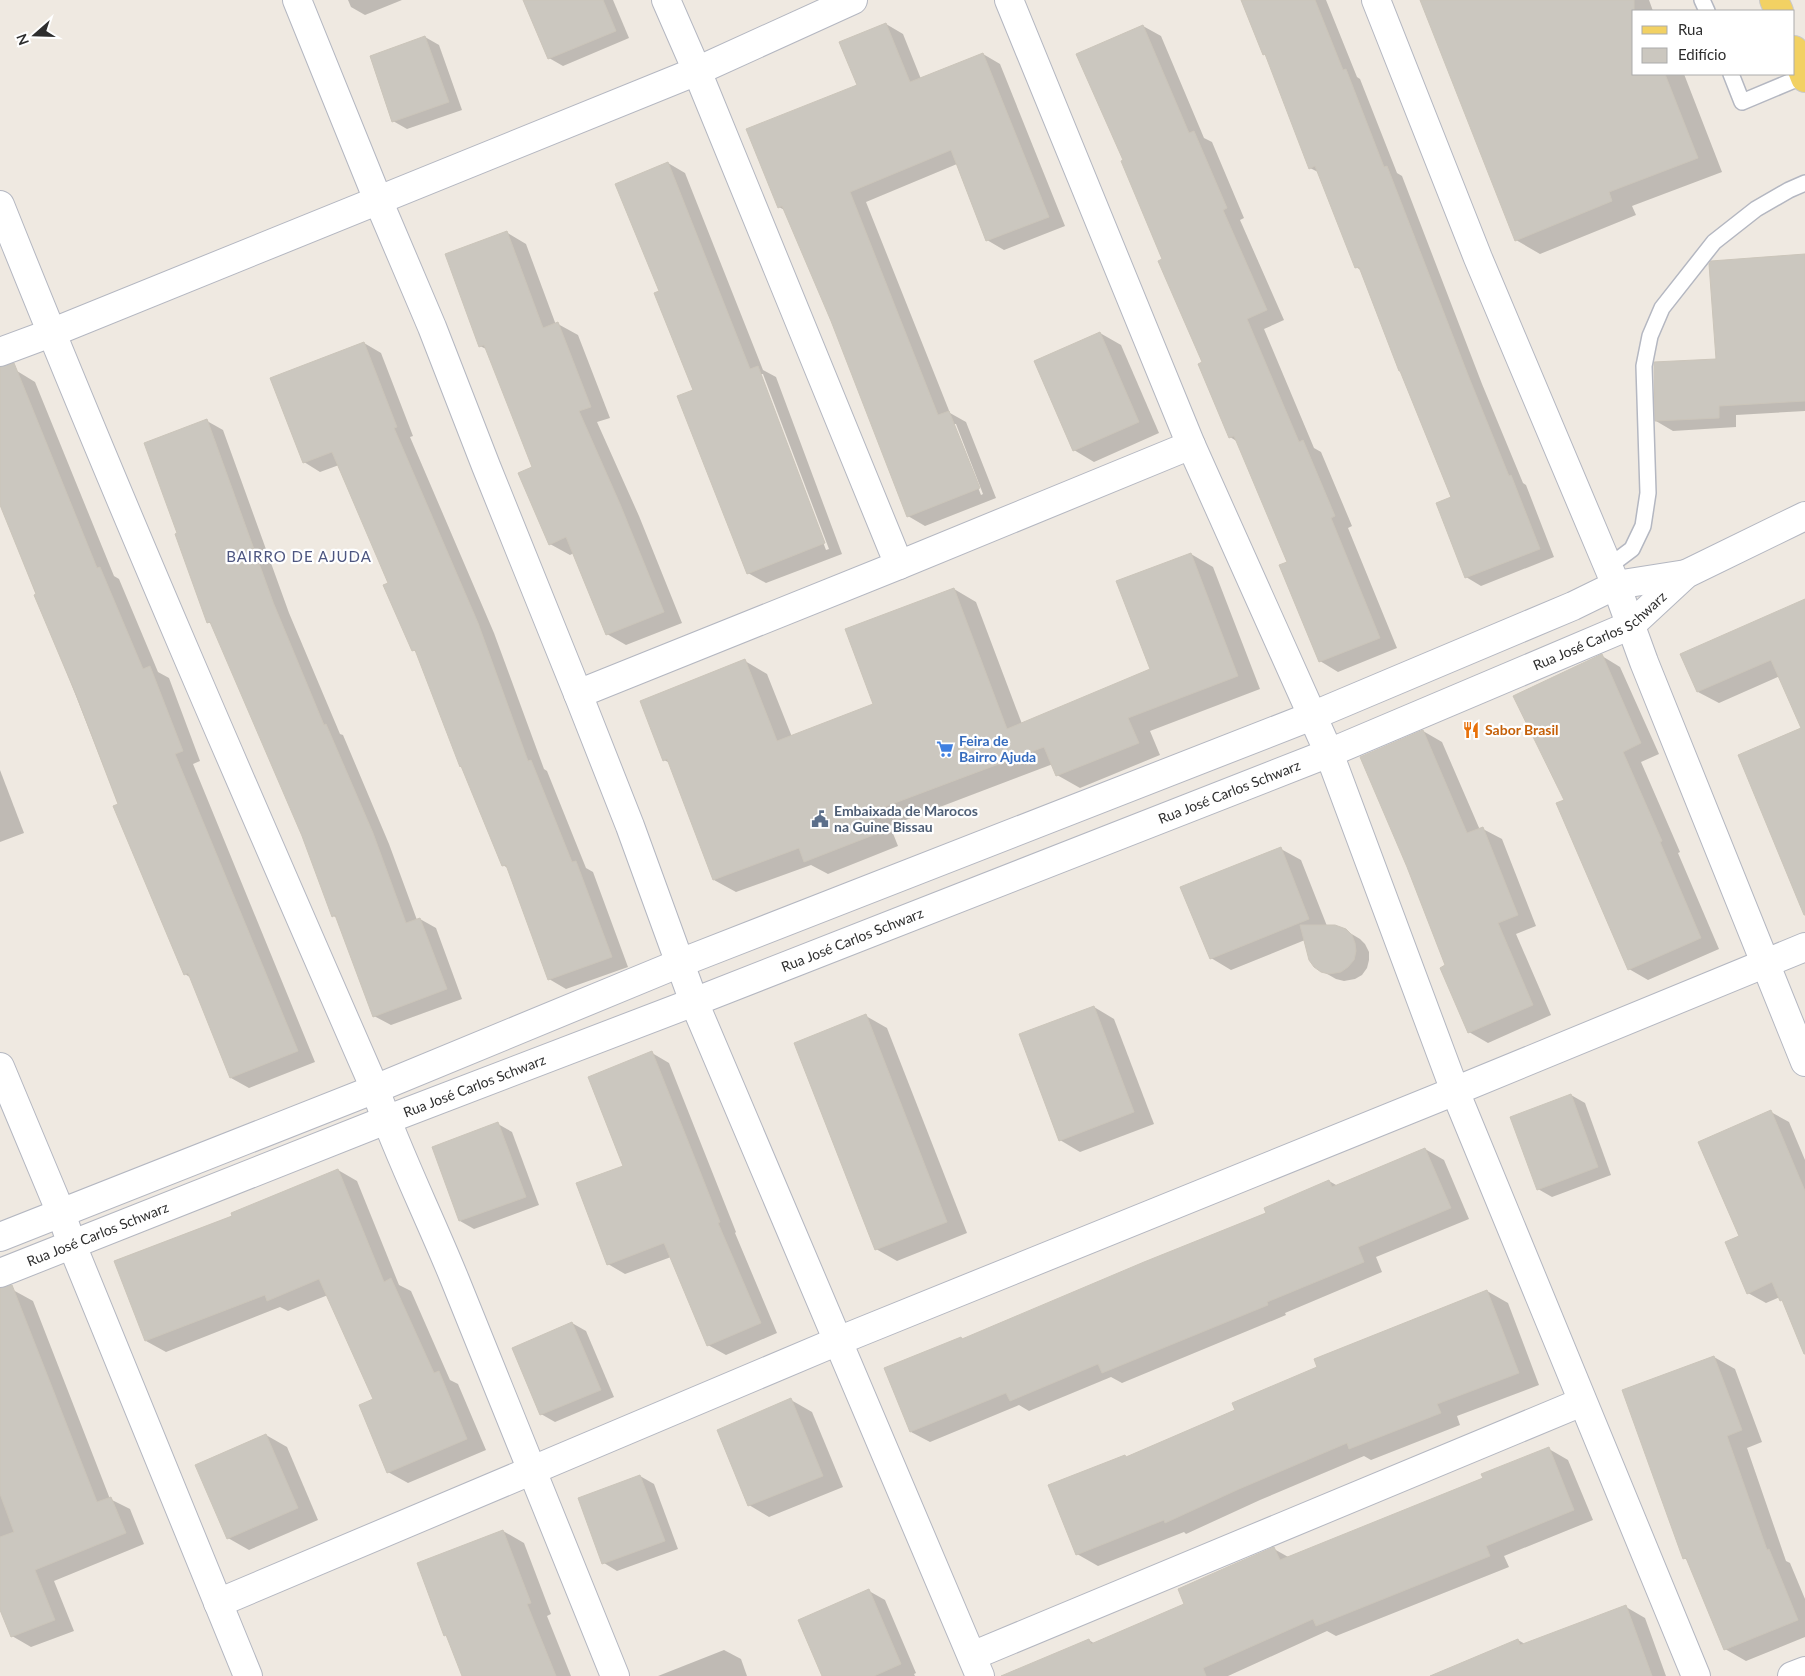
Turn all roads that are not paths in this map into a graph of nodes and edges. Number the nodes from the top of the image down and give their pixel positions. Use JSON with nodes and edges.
{"nodes":[{"id":1,"x":297,"y":0,"type":"edge"},
{"id":2,"x":666,"y":0,"type":"edge"},
{"id":3,"x":854,"y":0,"type":"edge"},
{"id":4,"x":1009,"y":0,"type":"edge"},
{"id":5,"x":1376,"y":0,"type":"edge"},
{"id":6,"x":1795,"y":52,"type":"edge"},
{"id":7,"x":697,"y":70,"type":"junction"},
{"id":8,"x":1731,"y":75,"type":"edge"},
{"id":9,"x":1805,"y":77,"type":"edge"},
{"id":10,"x":1805,"y":183,"type":"edge"},
{"id":11,"x":378,"y":200,"type":"junction"},
{"id":12,"x":0,"y":206,"type":"edge"},
{"id":13,"x":51,"y":333,"type":"junction"},
{"id":14,"x":0,"y":352,"type":"edge"},
{"id":15,"x":1192,"y":445,"type":"junction"},
{"id":16,"x":1805,"y":516,"type":"edge"},
{"id":17,"x":899,"y":565,"type":"junction"},
{"id":18,"x":1686,"y":574,"type":"junction"},
{"id":19,"x":1612,"y":576,"type":"junction"},
{"id":20,"x":1631,"y":625,"type":"junction"},
{"id":21,"x":578,"y":694,"type":"junction"},
{"id":22,"x":1312,"y":716,"type":"junction"},
{"id":23,"x":1329,"y":753,"type":"junction"},
{"id":24,"x":1805,"y":948,"type":"edge"},
{"id":25,"x":680,"y":963,"type":"junction"},
{"id":26,"x":1766,"y":963,"type":"junction"},
{"id":27,"x":694,"y":1002,"type":"junction"},
{"id":28,"x":1805,"y":1062,"type":"edge"},
{"id":29,"x":0,"y":1067,"type":"edge"},
{"id":30,"x":376,"y":1089,"type":"junction"},
{"id":31,"x":1456,"y":1091,"type":"junction"},
{"id":32,"x":386,"y":1120,"type":"junction"},
{"id":33,"x":61,"y":1213,"type":"junction"},
{"id":34,"x":0,"y":1237,"type":"edge"},
{"id":35,"x":72,"y":1245,"type":"junction"},
{"id":36,"x":0,"y":1273,"type":"edge"},
{"id":37,"x":838,"y":1340,"type":"junction"},
{"id":38,"x":1582,"y":1402,"type":"junction"},
{"id":39,"x":533,"y":1470,"type":"junction"},
{"id":40,"x":218,"y":1603,"type":"junction"},
{"id":41,"x":976,"y":1666,"type":"edge"},
{"id":42,"x":1805,"y":1671,"type":"edge"},
{"id":43,"x":248,"y":1676,"type":"edge"},
{"id":44,"x":615,"y":1676,"type":"edge"},
{"id":45,"x":1696,"y":1676,"type":"edge"},
{"id":46,"x":1792,"y":1676,"type":"edge"}],
"edges":[{"from":1,"to":11,"type":"street"},
{"from":2,"to":7,"type":"street"},
{"from":3,"to":7,"type":"street"},
{"from":4,"to":15,"type":"street"},
{"from":5,"to":19,"type":"street"},
{"from":6,"to":9,"type":"main road"},
{"from":7,"to":11,"type":"street"},
{"from":7,"to":17,"type":"street"},
{"from":8,"to":9,"type":"lane"},
{"from":10,"to":19,"type":"lane"},
{"from":11,"to":13,"type":"street"},
{"from":11,"to":21,"type":"street"},
{"from":12,"to":13,"type":"street"},
{"from":13,"to":14,"type":"street"},
{"from":13,"to":30,"type":"street"},
{"from":15,"to":17,"type":"street"},
{"from":15,"to":22,"type":"street"},
{"from":16,"to":18,"type":"street","name":"Rua José Carlos Schwarz"},
{"from":17,"to":21,"type":"street"},
{"from":18,"to":19,"type":"street","name":"Rua José Carlos Schwarz"},
{"from":18,"to":20,"type":"street","name":"Rua José Carlos Schwarz"},
{"from":19,"to":20,"type":"street"},
{"from":19,"to":22,"type":"street","name":"Rua José Carlos Schwarz"},
{"from":20,"to":23,"type":"street","name":"Rua José Carlos Schwarz"},
{"from":20,"to":26,"type":"street"},
{"from":21,"to":25,"type":"street"},
{"from":22,"to":23,"type":"street"},
{"from":22,"to":25,"type":"street","name":"Rua José Carlos Schwarz"},
{"from":23,"to":27,"type":"street","name":"Rua José Carlos Schwarz"},
{"from":23,"to":31,"type":"street"},
{"from":24,"to":26,"type":"street"},
{"from":25,"to":27,"type":"street"},
{"from":25,"to":30,"type":"street","name":"Rua José Carlos Schwarz"},
{"from":26,"to":28,"type":"street"},
{"from":26,"to":31,"type":"street"},
{"from":27,"to":32,"type":"street","name":"Rua José Carlos Schwarz"},
{"from":27,"to":37,"type":"street"},
{"from":29,"to":33,"type":"street"},
{"from":30,"to":32,"type":"street"},
{"from":30,"to":33,"type":"street","name":"Rua José Carlos Schwarz"},
{"from":31,"to":37,"type":"street"},
{"from":31,"to":38,"type":"street"},
{"from":32,"to":35,"type":"street","name":"Rua José Carlos Schwarz"},
{"from":32,"to":39,"type":"street"},
{"from":33,"to":34,"type":"street","name":"Rua José Carlos Schwarz"},
{"from":33,"to":35,"type":"street"},
{"from":35,"to":36,"type":"street","name":"Rua José Carlos Schwarz"},
{"from":35,"to":40,"type":"street"},
{"from":37,"to":39,"type":"street"},
{"from":37,"to":41,"type":"street"},
{"from":38,"to":41,"type":"street"},
{"from":38,"to":45,"type":"street"},
{"from":39,"to":40,"type":"street"},
{"from":39,"to":44,"type":"street"},
{"from":40,"to":43,"type":"street"},
{"from":42,"to":46,"type":"street"}]}
